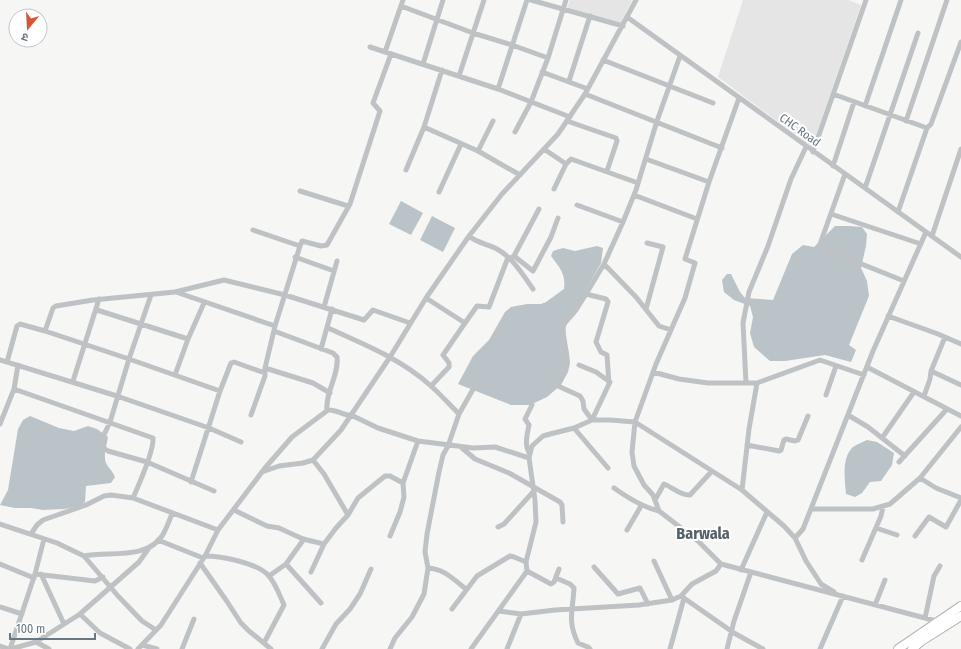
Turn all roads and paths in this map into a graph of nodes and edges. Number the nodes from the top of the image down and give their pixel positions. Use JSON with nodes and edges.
{"nodes":[{"id":1,"x":443,"y":0,"type":"edge"},
{"id":2,"x":484,"y":0,"type":"edge"},
{"id":3,"x":527,"y":0,"type":"edge"},
{"id":4,"x":531,"y":0,"type":"edge"},
{"id":5,"x":566,"y":0,"type":"edge"},
{"id":6,"x":636,"y":0,"type":"edge"},
{"id":7,"x":866,"y":0,"type":"edge"},
{"id":8,"x":901,"y":0,"type":"edge"},
{"id":9,"x":947,"y":0,"type":"edge"},
{"id":10,"x":402,"y":3,"type":"edge"},
{"id":11,"x":563,"y":9,"type":"junction"},
{"id":12,"x":590,"y":16,"type":"junction"},
{"id":13,"x":627,"y":17,"type":"junction"},
{"id":14,"x":437,"y":19,"type":"junction"},
{"id":15,"x":623,"y":26,"type":"junction"},
{"id":16,"x":473,"y":33,"type":"junction"},
{"id":17,"x":918,"y":33,"type":"dead end"},
{"id":18,"x":961,"y":42,"type":"edge"},
{"id":19,"x":512,"y":45,"type":"junction"},
{"id":20,"x":370,"y":47,"type":"dead end"},
{"id":21,"x":385,"y":52,"type":"junction"},
{"id":22,"x":392,"y":54,"type":"junction"},
{"id":23,"x":680,"y":56,"type":"junction"},
{"id":24,"x":548,"y":58,"type":"junction"},
{"id":25,"x":603,"y":60,"type":"junction"},
{"id":26,"x":423,"y":64,"type":"junction"},
{"id":27,"x":442,"y":70,"type":"junction"},
{"id":28,"x":542,"y":72,"type":"junction"},
{"id":29,"x":459,"y":76,"type":"junction"},
{"id":30,"x":570,"y":81,"type":"junction"},
{"id":31,"x":670,"y":87,"type":"junction"},
{"id":32,"x":498,"y":89,"type":"junction"},
{"id":33,"x":588,"y":89,"type":"junction"},
{"id":34,"x":585,"y":94,"type":"junction"},
{"id":35,"x":833,"y":94,"type":"junction"},
{"id":36,"x":739,"y":98,"type":"junction"},
{"id":37,"x":531,"y":102,"type":"junction"},
{"id":38,"x":854,"y":102,"type":"junction"},
{"id":39,"x":712,"y":103,"type":"dead end"},
{"id":40,"x":866,"y":106,"type":"junction"},
{"id":41,"x":890,"y":115,"type":"junction"},
{"id":42,"x":568,"y":119,"type":"junction"},
{"id":43,"x":906,"y":120,"type":"junction"},
{"id":44,"x":493,"y":121,"type":"dead end"},
{"id":45,"x":656,"y":121,"type":"junction"},
{"id":46,"x":424,"y":127,"type":"junction"},
{"id":47,"x":927,"y":128,"type":"junction"},
{"id":48,"x":515,"y":132,"type":"dead end"},
{"id":49,"x":462,"y":144,"type":"junction"},
{"id":50,"x":806,"y":147,"type":"junction"},
{"id":51,"x":722,"y":148,"type":"junction"},
{"id":52,"x":961,"y":148,"type":"edge"},
{"id":53,"x":544,"y":150,"type":"junction"},
{"id":54,"x":478,"y":151,"type":"junction"},
{"id":55,"x":813,"y":152,"type":"junction"},
{"id":56,"x":646,"y":159,"type":"junction"},
{"id":57,"x":566,"y":164,"type":"junction"},
{"id":58,"x":833,"y":166,"type":"junction"},
{"id":59,"x":955,"y":167,"type":"junction"},
{"id":60,"x":961,"y":169,"type":"edge"},
{"id":61,"x":406,"y":170,"type":"dead end"},
{"id":62,"x":607,"y":171,"type":"junction"},
{"id":63,"x":845,"y":174,"type":"junction"},
{"id":64,"x":520,"y":175,"type":"junction"},
{"id":65,"x":709,"y":182,"type":"junction"},
{"id":66,"x":638,"y":183,"type":"junction"},
{"id":67,"x":865,"y":188,"type":"junction"},
{"id":68,"x":300,"y":190,"type":"dead end"},
{"id":69,"x":554,"y":190,"type":"dead end"},
{"id":70,"x":439,"y":192,"type":"dead end"},
{"id":71,"x":634,"y":195,"type":"junction"},
{"id":72,"x":577,"y":205,"type":"dead end"},
{"id":73,"x":348,"y":206,"type":"junction"},
{"id":74,"x":539,"y":209,"type":"dead end"},
{"id":75,"x":898,"y":212,"type":"junction"},
{"id":76,"x":831,"y":214,"type":"junction"},
{"id":77,"x":558,"y":218,"type":"dead end"},
{"id":78,"x":697,"y":219,"type":"junction"},
{"id":79,"x":623,"y":222,"type":"junction"},
{"id":80,"x":253,"y":230,"type":"dead end"},
{"id":81,"x":926,"y":232,"type":"junction"},
{"id":82,"x":468,"y":236,"type":"junction"},
{"id":83,"x":932,"y":236,"type":"junction"},
{"id":84,"x":646,"y":243,"type":"dead end"},
{"id":85,"x":921,"y":244,"type":"junction"},
{"id":86,"x":300,"y":246,"type":"junction"},
{"id":87,"x":296,"y":257,"type":"junction"},
{"id":88,"x":512,"y":257,"type":"junction"},
{"id":89,"x":961,"y":257,"type":"edge"},
{"id":90,"x":337,"y":261,"type":"dead end"},
{"id":91,"x":604,"y":264,"type":"junction"},
{"id":92,"x":334,"y":271,"type":"junction"},
{"id":93,"x":904,"y":280,"type":"junction"},
{"id":94,"x":533,"y":289,"type":"dead end"},
{"id":95,"x":175,"y":292,"type":"junction"},
{"id":96,"x":586,"y":294,"type":"junction"},
{"id":97,"x":151,"y":295,"type":"junction"},
{"id":98,"x":285,"y":295,"type":"junction"},
{"id":99,"x":426,"y":298,"type":"junction"},
{"id":100,"x":99,"y":299,"type":"junction"},
{"id":101,"x":204,"y":303,"type":"junction"},
{"id":102,"x":324,"y":307,"type":"junction"},
{"id":103,"x":332,"y":309,"type":"junction"},
{"id":104,"x":646,"y":309,"type":"junction"},
{"id":105,"x":97,"y":310,"type":"junction"},
{"id":106,"x":888,"y":316,"type":"junction"},
{"id":107,"x":410,"y":323,"type":"junction"},
{"id":108,"x":465,"y":323,"type":"junction"},
{"id":109,"x":141,"y":324,"type":"junction"},
{"id":110,"x":275,"y":328,"type":"junction"},
{"id":111,"x":328,"y":328,"type":"junction"},
{"id":112,"x":45,"y":330,"type":"junction"},
{"id":113,"x":671,"y":330,"type":"junction"},
{"id":114,"x":945,"y":337,"type":"junction"},
{"id":115,"x":188,"y":339,"type":"junction"},
{"id":116,"x":961,"y":344,"type":"edge"},
{"id":117,"x":85,"y":345,"type":"junction"},
{"id":118,"x":321,"y":349,"type":"junction"},
{"id":119,"x":390,"y":357,"type":"junction"},
{"id":120,"x":129,"y":359,"type":"junction"},
{"id":121,"x":0,"y":360,"type":"edge"},
{"id":122,"x":7,"y":362,"type":"junction"},
{"id":123,"x":18,"y":365,"type":"junction"},
{"id":124,"x":579,"y":365,"type":"dead end"},
{"id":125,"x":836,"y":366,"type":"junction"},
{"id":126,"x":867,"y":367,"type":"junction"},
{"id":127,"x":265,"y":370,"type":"junction"},
{"id":128,"x":931,"y":371,"type":"junction"},
{"id":129,"x":653,"y":372,"type":"junction"},
{"id":130,"x":175,"y":375,"type":"junction"},
{"id":131,"x":864,"y":375,"type":"junction"},
{"id":132,"x":72,"y":381,"type":"junction"},
{"id":133,"x":610,"y":382,"type":"junction"},
{"id":134,"x":746,"y":383,"type":"junction"},
{"id":135,"x":757,"y":383,"type":"junction"},
{"id":136,"x":476,"y":384,"type":"dead end"},
{"id":137,"x":961,"y":385,"type":"edge"},
{"id":138,"x":431,"y":386,"type":"junction"},
{"id":139,"x":14,"y":389,"type":"junction"},
{"id":140,"x":220,"y":391,"type":"junction"},
{"id":141,"x":914,"y":392,"type":"junction"},
{"id":142,"x":330,"y":393,"type":"junction"},
{"id":143,"x":826,"y":395,"type":"dead end"},
{"id":144,"x":117,"y":396,"type":"junction"},
{"id":145,"x":924,"y":396,"type":"junction"},
{"id":146,"x":532,"y":405,"type":"dead end"},
{"id":147,"x":946,"y":409,"type":"junction"},
{"id":148,"x":327,"y":411,"type":"junction"},
{"id":149,"x":459,"y":414,"type":"junction"},
{"id":150,"x":252,"y":415,"type":"dead end"},
{"id":151,"x":352,"y":415,"type":"junction"},
{"id":152,"x":848,"y":415,"type":"junction"},
{"id":153,"x":808,"y":416,"type":"dead end"},
{"id":154,"x":961,"y":416,"type":"edge"},
{"id":155,"x":592,"y":420,"type":"junction"},
{"id":156,"x":110,"y":422,"type":"junction"},
{"id":157,"x":635,"y":422,"type":"junction"},
{"id":158,"x":0,"y":424,"type":"edge"},
{"id":159,"x":961,"y":427,"type":"edge"},
{"id":160,"x":209,"y":428,"type":"junction"},
{"id":161,"x":574,"y":428,"type":"junction"},
{"id":162,"x":882,"y":438,"type":"junction"},
{"id":163,"x":418,"y":441,"type":"junction"},
{"id":164,"x":241,"y":442,"type":"dead end"},
{"id":165,"x":747,"y":445,"type":"junction"},
{"id":166,"x":448,"y":446,"type":"junction"},
{"id":167,"x":461,"y":447,"type":"junction"},
{"id":168,"x":529,"y":456,"type":"junction"},
{"id":169,"x":905,"y":456,"type":"junction"},
{"id":170,"x":313,"y":460,"type":"junction"},
{"id":171,"x":148,"y":462,"type":"junction"},
{"id":172,"x":899,"y":462,"type":"dead end"},
{"id":173,"x":608,"y":468,"type":"dead end"},
{"id":174,"x":712,"y":471,"type":"junction"},
{"id":175,"x":262,"y":472,"type":"junction"},
{"id":176,"x":920,"y":478,"type":"junction"},
{"id":177,"x":191,"y":482,"type":"junction"},
{"id":178,"x":403,"y":483,"type":"junction"},
{"id":179,"x":614,"y":488,"type":"dead end"},
{"id":180,"x":533,"y":489,"type":"junction"},
{"id":181,"x":742,"y":490,"type":"junction"},
{"id":182,"x":214,"y":491,"type":"dead end"},
{"id":183,"x":133,"y":498,"type":"junction"},
{"id":184,"x":961,"y":499,"type":"edge"},
{"id":185,"x":655,"y":500,"type":"junction"},
{"id":186,"x":641,"y":506,"type":"junction"},
{"id":187,"x":883,"y":507,"type":"junction"},
{"id":188,"x":811,"y":509,"type":"junction"},
{"id":189,"x":234,"y":510,"type":"junction"},
{"id":190,"x":659,"y":511,"type":"junction"},
{"id":191,"x":767,"y":512,"type":"junction"},
{"id":192,"x":172,"y":514,"type":"junction"},
{"id":193,"x":348,"y":515,"type":"junction"},
{"id":194,"x":563,"y":522,"type":"dead end"},
{"id":195,"x":0,"y":525,"type":"edge"},
{"id":196,"x":498,"y":526,"type":"dead end"},
{"id":197,"x":876,"y":528,"type":"junction"},
{"id":198,"x":218,"y":530,"type":"junction"},
{"id":199,"x":627,"y":530,"type":"dead end"},
{"id":200,"x":31,"y":534,"type":"junction"},
{"id":201,"x":897,"y":535,"type":"dead end"},
{"id":202,"x":390,"y":536,"type":"dead end"},
{"id":203,"x":916,"y":536,"type":"dead end"},
{"id":204,"x":795,"y":538,"type":"junction"},
{"id":205,"x":44,"y":539,"type":"junction"},
{"id":206,"x":304,"y":539,"type":"junction"},
{"id":207,"x":158,"y":540,"type":"junction"},
{"id":208,"x":324,"y":544,"type":"junction"},
{"id":209,"x":149,"y":548,"type":"junction"},
{"id":210,"x":84,"y":556,"type":"junction"},
{"id":211,"x":204,"y":557,"type":"junction"},
{"id":212,"x":862,"y":560,"type":"dead end"},
{"id":213,"x":654,"y":561,"type":"dead end"},
{"id":214,"x":526,"y":562,"type":"junction"},
{"id":215,"x":200,"y":563,"type":"junction"},
{"id":216,"x":0,"y":564,"type":"edge"},
{"id":217,"x":286,"y":564,"type":"junction"},
{"id":218,"x":721,"y":564,"type":"junction"},
{"id":219,"x":940,"y":566,"type":"dead end"},
{"id":220,"x":594,"y":567,"type":"dead end"},
{"id":221,"x":428,"y":568,"type":"junction"},
{"id":222,"x":371,"y":569,"type":"dead end"},
{"id":223,"x":559,"y":569,"type":"dead end"},
{"id":224,"x":741,"y":570,"type":"junction"},
{"id":225,"x":527,"y":571,"type":"junction"},
{"id":226,"x":311,"y":572,"type":"dead end"},
{"id":227,"x":751,"y":572,"type":"junction"},
{"id":228,"x":37,"y":575,"type":"junction"},
{"id":229,"x":269,"y":576,"type":"junction"},
{"id":230,"x":103,"y":577,"type":"junction"},
{"id":231,"x":556,"y":578,"type":"junction"},
{"id":232,"x":885,"y":580,"type":"dead end"},
{"id":233,"x":110,"y":587,"type":"junction"},
{"id":234,"x":466,"y":589,"type":"junction"},
{"id":235,"x":841,"y":596,"type":"junction"},
{"id":236,"x":683,"y":597,"type":"junction"},
{"id":237,"x":672,"y":600,"type":"junction"},
{"id":238,"x":321,"y":603,"type":"dead end"},
{"id":239,"x":648,"y":604,"type":"junction"},
{"id":240,"x":875,"y":605,"type":"junction"},
{"id":241,"x":961,"y":606,"type":"edge"},
{"id":242,"x":0,"y":607,"type":"edge"},
{"id":243,"x":452,"y":609,"type":"dead end"},
{"id":244,"x":571,"y":609,"type":"junction"},
{"id":245,"x":500,"y":610,"type":"junction"},
{"id":246,"x":22,"y":614,"type":"junction"},
{"id":247,"x":80,"y":614,"type":"junction"},
{"id":248,"x":521,"y":614,"type":"junction"},
{"id":249,"x":961,"y":616,"type":"edge"},
{"id":250,"x":924,"y":618,"type":"junction"},
{"id":251,"x":194,"y":619,"type":"dead end"},
{"id":252,"x":942,"y":623,"type":"junction"},
{"id":253,"x":64,"y":624,"type":"junction"},
{"id":254,"x":156,"y":630,"type":"junction"},
{"id":255,"x":732,"y":631,"type":"junction"},
{"id":256,"x":36,"y":642,"type":"junction"},
{"id":257,"x":264,"y":644,"type":"junction"},
{"id":258,"x":142,"y":645,"type":"junction"},
{"id":259,"x":0,"y":646,"type":"edge"},
{"id":260,"x":10,"y":649,"type":"edge"},
{"id":261,"x":49,"y":649,"type":"edge"},
{"id":262,"x":130,"y":649,"type":"edge"},
{"id":263,"x":138,"y":649,"type":"edge"},
{"id":264,"x":157,"y":649,"type":"edge"},
{"id":265,"x":182,"y":649,"type":"edge"},
{"id":266,"x":271,"y":649,"type":"edge"},
{"id":267,"x":322,"y":649,"type":"edge"},
{"id":268,"x":390,"y":649,"type":"edge"},
{"id":269,"x":471,"y":649,"type":"edge"},
{"id":270,"x":507,"y":649,"type":"edge"},
{"id":271,"x":590,"y":649,"type":"edge"},
{"id":272,"x":670,"y":649,"type":"edge"},
{"id":273,"x":726,"y":649,"type":"edge"},
{"id":274,"x":763,"y":649,"type":"edge"},
{"id":275,"x":820,"y":649,"type":"edge"},
{"id":276,"x":898,"y":649,"type":"edge"},
{"id":277,"x":912,"y":649,"type":"edge"}],
"edges":[{"from":1,"to":14,"type":"street"},
{"from":2,"to":16,"type":"street"},
{"from":3,"to":19,"type":"street"},
{"from":4,"to":11,"type":"street"},
{"from":5,"to":11,"type":"street"},
{"from":6,"to":13,"type":"street"},
{"from":7,"to":35,"type":"street"},
{"from":8,"to":40,"type":"street"},
{"from":9,"to":43,"type":"street"},
{"from":10,"to":14,"type":"street"},
{"from":10,"to":21,"type":"street"},
{"from":11,"to":12,"type":"street"},
{"from":11,"to":24,"type":"street"},
{"from":12,"to":15,"type":"street"},
{"from":12,"to":30,"type":"street"},
{"from":13,"to":15,"type":"street"},
{"from":13,"to":23,"type":"street","name":"CHC Road"},
{"from":14,"to":16,"type":"street"},
{"from":14,"to":26,"type":"street"},
{"from":15,"to":25,"type":"street"},
{"from":16,"to":19,"type":"street"},
{"from":16,"to":29,"type":"street"},
{"from":17,"to":41,"type":"street"},
{"from":18,"to":47,"type":"street"},
{"from":19,"to":24,"type":"street"},
{"from":19,"to":32,"type":"street"},
{"from":20,"to":21,"type":"street"},
{"from":21,"to":22,"type":"street"},
{"from":22,"to":26,"type":"street"},
{"from":22,"to":73,"type":"street"},
{"from":23,"to":31,"type":"street"},
{"from":23,"to":36,"type":"street","name":"CHC Road"},
{"from":24,"to":28,"type":"street"},
{"from":25,"to":31,"type":"street"},
{"from":25,"to":33,"type":"street"},
{"from":26,"to":27,"type":"street"},
{"from":27,"to":29,"type":"street"},
{"from":27,"to":46,"type":"street"},
{"from":28,"to":30,"type":"street"},
{"from":28,"to":37,"type":"street"},
{"from":29,"to":32,"type":"street"},
{"from":30,"to":33,"type":"street"},
{"from":31,"to":39,"type":"street"},
{"from":31,"to":45,"type":"street"},
{"from":32,"to":37,"type":"street"},
{"from":33,"to":34,"type":"street"},
{"from":34,"to":42,"type":"street"},
{"from":34,"to":45,"type":"street"},
{"from":35,"to":38,"type":"street"},
{"from":35,"to":55,"type":"street"},
{"from":36,"to":50,"type":"street","name":"CHC Road"},
{"from":36,"to":51,"type":"street"},
{"from":37,"to":42,"type":"street"},
{"from":37,"to":48,"type":"street"},
{"from":38,"to":40,"type":"street"},
{"from":38,"to":58,"type":"street"},
{"from":40,"to":41,"type":"street"},
{"from":41,"to":43,"type":"street"},
{"from":41,"to":67,"type":"street"},
{"from":42,"to":53,"type":"street"},
{"from":42,"to":62,"type":"street"},
{"from":43,"to":47,"type":"street"},
{"from":44,"to":54,"type":"street"},
{"from":45,"to":51,"type":"street"},
{"from":45,"to":56,"type":"street"},
{"from":46,"to":49,"type":"street"},
{"from":46,"to":61,"type":"street"},
{"from":47,"to":75,"type":"street"},
{"from":49,"to":54,"type":"street"},
{"from":49,"to":70,"type":"street"},
{"from":50,"to":55,"type":"street","name":"CHC Road"},
{"from":50,"to":134,"type":"street"},
{"from":51,"to":65,"type":"street"},
{"from":52,"to":59,"type":"street"},
{"from":53,"to":57,"type":"street"},
{"from":53,"to":64,"type":"street"},
{"from":54,"to":64,"type":"street"},
{"from":55,"to":58,"type":"street","name":"CHC Road"},
{"from":56,"to":65,"type":"street"},
{"from":56,"to":66,"type":"street"},
{"from":57,"to":62,"type":"street"},
{"from":57,"to":69,"type":"street"},
{"from":58,"to":63,"type":"street","name":"CHC Road"},
{"from":59,"to":60,"type":"street"},
{"from":59,"to":83,"type":"street"},
{"from":62,"to":66,"type":"street"},
{"from":63,"to":67,"type":"street","name":"CHC Road"},
{"from":63,"to":76,"type":"street"},
{"from":64,"to":82,"type":"street"},
{"from":65,"to":78,"type":"street"},
{"from":66,"to":71,"type":"street"},
{"from":67,"to":75,"type":"street","name":"CHC Road"},
{"from":68,"to":73,"type":"street"},
{"from":71,"to":78,"type":"street"},
{"from":71,"to":79,"type":"street"},
{"from":72,"to":79,"type":"street"},
{"from":73,"to":86,"type":"street"},
{"from":74,"to":88,"type":"street"},
{"from":75,"to":81,"type":"street","name":"CHC Road"},
{"from":76,"to":85,"type":"street"},
{"from":76,"to":93,"type":"street"},
{"from":77,"to":88,"type":"street"},
{"from":78,"to":113,"type":"street"},
{"from":79,"to":91,"type":"street"},
{"from":80,"to":86,"type":"street"},
{"from":81,"to":83,"type":"street","name":"CHC Road"},
{"from":81,"to":85,"type":"street"},
{"from":82,"to":88,"type":"street"},
{"from":82,"to":99,"type":"street"},
{"from":83,"to":89,"type":"street","name":"CHC Road"},
{"from":84,"to":104,"type":"street"},
{"from":85,"to":93,"type":"street"},
{"from":86,"to":87,"type":"street"},
{"from":87,"to":92,"type":"street"},
{"from":87,"to":98,"type":"street"},
{"from":88,"to":94,"type":"street"},
{"from":88,"to":108,"type":"street"},
{"from":90,"to":92,"type":"street"},
{"from":91,"to":96,"type":"street"},
{"from":91,"to":104,"type":"street"},
{"from":92,"to":102,"type":"street"},
{"from":93,"to":106,"type":"street"},
{"from":95,"to":97,"type":"street"},
{"from":95,"to":98,"type":"street"},
{"from":95,"to":101,"type":"street"},
{"from":96,"to":133,"type":"street"},
{"from":96,"to":155,"type":"street"},
{"from":97,"to":100,"type":"street"},
{"from":97,"to":109,"type":"street"},
{"from":98,"to":102,"type":"street"},
{"from":98,"to":110,"type":"street"},
{"from":99,"to":107,"type":"street"},
{"from":99,"to":108,"type":"street"},
{"from":100,"to":105,"type":"street"},
{"from":100,"to":112,"type":"street"},
{"from":101,"to":110,"type":"street"},
{"from":101,"to":115,"type":"street"},
{"from":102,"to":103,"type":"street"},
{"from":103,"to":107,"type":"street"},
{"from":103,"to":111,"type":"street"},
{"from":104,"to":113,"type":"street"},
{"from":105,"to":109,"type":"street"},
{"from":105,"to":117,"type":"street"},
{"from":106,"to":114,"type":"street"},
{"from":106,"to":126,"type":"street"},
{"from":107,"to":119,"type":"street"},
{"from":108,"to":138,"type":"street"},
{"from":109,"to":115,"type":"street"},
{"from":109,"to":120,"type":"street"},
{"from":110,"to":118,"type":"street"},
{"from":110,"to":127,"type":"street"},
{"from":111,"to":118,"type":"street"},
{"from":111,"to":119,"type":"street"},
{"from":112,"to":117,"type":"street"},
{"from":112,"to":122,"type":"street"},
{"from":113,"to":129,"type":"street"},
{"from":114,"to":116,"type":"street"},
{"from":114,"to":128,"type":"street"},
{"from":115,"to":130,"type":"street"},
{"from":117,"to":120,"type":"street"},
{"from":117,"to":132,"type":"street"},
{"from":118,"to":142,"type":"street"},
{"from":119,"to":138,"type":"street"},
{"from":119,"to":151,"type":"street"},
{"from":120,"to":130,"type":"street"},
{"from":120,"to":144,"type":"street"},
{"from":121,"to":122,"type":"street"},
{"from":122,"to":123,"type":"street"},
{"from":123,"to":132,"type":"street"},
{"from":123,"to":139,"type":"street"},
{"from":124,"to":133,"type":"street"},
{"from":125,"to":131,"type":"street"},
{"from":125,"to":135,"type":"street"},
{"from":125,"to":143,"type":"street"},
{"from":126,"to":131,"type":"street"},
{"from":126,"to":141,"type":"street"},
{"from":127,"to":140,"type":"street"},
{"from":127,"to":142,"type":"street"},
{"from":127,"to":150,"type":"street"},
{"from":128,"to":137,"type":"street"},
{"from":128,"to":145,"type":"street"},
{"from":129,"to":134,"type":"street"},
{"from":129,"to":157,"type":"street"},
{"from":130,"to":140,"type":"street"},
{"from":131,"to":152,"type":"street"},
{"from":132,"to":144,"type":"street"},
{"from":133,"to":155,"type":"street"},
{"from":134,"to":135,"type":"street"},
{"from":135,"to":165,"type":"street"},
{"from":136,"to":149,"type":"street"},
{"from":138,"to":149,"type":"street"},
{"from":139,"to":156,"type":"street"},
{"from":139,"to":158,"type":"street"},
{"from":140,"to":160,"type":"street"},
{"from":141,"to":145,"type":"street"},
{"from":141,"to":162,"type":"street"},
{"from":142,"to":148,"type":"street"},
{"from":144,"to":156,"type":"street"},
{"from":144,"to":160,"type":"street"},
{"from":145,"to":147,"type":"street"},
{"from":146,"to":168,"type":"street"},
{"from":147,"to":154,"type":"street"},
{"from":147,"to":169,"type":"street"},
{"from":148,"to":151,"type":"street"},
{"from":148,"to":175,"type":"street"},
{"from":149,"to":166,"type":"street"},
{"from":151,"to":163,"type":"street"},
{"from":151,"to":170,"type":"street"},
{"from":152,"to":162,"type":"street"},
{"from":152,"to":188,"type":"street"},
{"from":153,"to":165,"type":"street"},
{"from":155,"to":157,"type":"street"},
{"from":155,"to":161,"type":"street"},
{"from":156,"to":171,"type":"street"},
{"from":156,"to":171,"type":"street"},
{"from":157,"to":174,"type":"street"},
{"from":157,"to":185,"type":"street"},
{"from":159,"to":176,"type":"street"},
{"from":160,"to":164,"type":"street"},
{"from":160,"to":177,"type":"street"},
{"from":161,"to":168,"type":"street"},
{"from":161,"to":173,"type":"street"},
{"from":162,"to":169,"type":"street"},
{"from":163,"to":166,"type":"street"},
{"from":163,"to":178,"type":"street"},
{"from":165,"to":181,"type":"street"},
{"from":166,"to":167,"type":"street"},
{"from":166,"to":221,"type":"street"},
{"from":167,"to":168,"type":"street"},
{"from":167,"to":180,"type":"street"},
{"from":168,"to":180,"type":"street"},
{"from":169,"to":172,"type":"street"},
{"from":170,"to":175,"type":"street"},
{"from":170,"to":193,"type":"street"},
{"from":171,"to":177,"type":"street"},
{"from":171,"to":183,"type":"street"},
{"from":174,"to":181,"type":"street"},
{"from":174,"to":185,"type":"street"},
{"from":175,"to":189,"type":"street"},
{"from":176,"to":184,"type":"street"},
{"from":176,"to":187,"type":"street"},
{"from":177,"to":182,"type":"street"},
{"from":178,"to":193,"type":"street"},
{"from":178,"to":202,"type":"street"},
{"from":179,"to":186,"type":"street"},
{"from":180,"to":194,"type":"street"},
{"from":180,"to":196,"type":"street"},
{"from":180,"to":214,"type":"street"},
{"from":181,"to":191,"type":"street"},
{"from":183,"to":192,"type":"street"},
{"from":183,"to":200,"type":"street"},
{"from":184,"to":203,"type":"street"},
{"from":185,"to":190,"type":"street"},
{"from":186,"to":190,"type":"street"},
{"from":186,"to":199,"type":"street"},
{"from":187,"to":188,"type":"street"},
{"from":187,"to":197,"type":"street"},
{"from":188,"to":204,"type":"street"},
{"from":189,"to":198,"type":"street"},
{"from":189,"to":206,"type":"street"},
{"from":190,"to":218,"type":"street"},
{"from":191,"to":204,"type":"street"},
{"from":191,"to":224,"type":"street"},
{"from":192,"to":198,"type":"street"},
{"from":192,"to":207,"type":"street"},
{"from":193,"to":208,"type":"street"},
{"from":195,"to":200,"type":"street"},
{"from":197,"to":201,"type":"street"},
{"from":197,"to":212,"type":"street"},
{"from":198,"to":211,"type":"street"},
{"from":200,"to":205,"type":"street"},
{"from":204,"to":235,"type":"street"},
{"from":205,"to":210,"type":"street"},
{"from":205,"to":228,"type":"street"},
{"from":206,"to":208,"type":"street"},
{"from":206,"to":217,"type":"street"},
{"from":207,"to":209,"type":"street"},
{"from":207,"to":211,"type":"street"},
{"from":208,"to":226,"type":"street"},
{"from":209,"to":210,"type":"street"},
{"from":209,"to":233,"type":"street"},
{"from":210,"to":230,"type":"street"},
{"from":211,"to":215,"type":"street"},
{"from":211,"to":229,"type":"street"},
{"from":213,"to":237,"type":"street"},
{"from":214,"to":225,"type":"street"},
{"from":214,"to":234,"type":"street"},
{"from":215,"to":254,"type":"street"},
{"from":215,"to":257,"type":"street"},
{"from":216,"to":228,"type":"street"},
{"from":217,"to":229,"type":"street"},
{"from":217,"to":238,"type":"street"},
{"from":218,"to":224,"type":"street"},
{"from":218,"to":236,"type":"street"},
{"from":219,"to":250,"type":"street"},
{"from":220,"to":239,"type":"street"},
{"from":221,"to":234,"type":"street"},
{"from":221,"to":268,"type":"street"},
{"from":222,"to":267,"type":"street"},
{"from":223,"to":231,"type":"street"},
{"from":224,"to":227,"type":"street"},
{"from":225,"to":231,"type":"street"},
{"from":225,"to":245,"type":"street"},
{"from":227,"to":235,"type":"street"},
{"from":227,"to":255,"type":"street"},
{"from":228,"to":230,"type":"street"},
{"from":228,"to":246,"type":"street"},
{"from":228,"to":253,"type":"street"},
{"from":229,"to":257,"type":"street"},
{"from":230,"to":233,"type":"street"},
{"from":231,"to":244,"type":"street"},
{"from":232,"to":240,"type":"street"},
{"from":233,"to":247,"type":"street"},
{"from":233,"to":254,"type":"street"},
{"from":234,"to":243,"type":"street"},
{"from":235,"to":240,"type":"street"},
{"from":235,"to":275,"type":"street"},
{"from":236,"to":237,"type":"street"},
{"from":236,"to":255,"type":"street"},
{"from":236,"to":272,"type":"street"},
{"from":237,"to":239,"type":"street"},
{"from":239,"to":244,"type":"street"},
{"from":240,"to":250,"type":"street"},
{"from":241,"to":252,"type":"main road"},
{"from":242,"to":246,"type":"street"},
{"from":244,"to":248,"type":"street"},
{"from":244,"to":271,"type":"street"},
{"from":245,"to":248,"type":"street"},
{"from":245,"to":269,"type":"street"},
{"from":246,"to":260,"type":"street"},
{"from":247,"to":253,"type":"street"},
{"from":247,"to":262,"type":"street"},
{"from":248,"to":270,"type":"street"},
{"from":249,"to":252,"type":"main road"},
{"from":250,"to":252,"type":"street"},
{"from":251,"to":265,"type":"street"},
{"from":252,"to":276,"type":"main road"},
{"from":252,"to":277,"type":"main road"},
{"from":253,"to":256,"type":"street"},
{"from":254,"to":258,"type":"street"},
{"from":255,"to":273,"type":"street"},
{"from":255,"to":274,"type":"street"},
{"from":256,"to":260,"type":"street"},
{"from":256,"to":261,"type":"street"},
{"from":257,"to":266,"type":"street"},
{"from":258,"to":263,"type":"street"},
{"from":258,"to":264,"type":"street"},
{"from":259,"to":260,"type":"street"}]}
